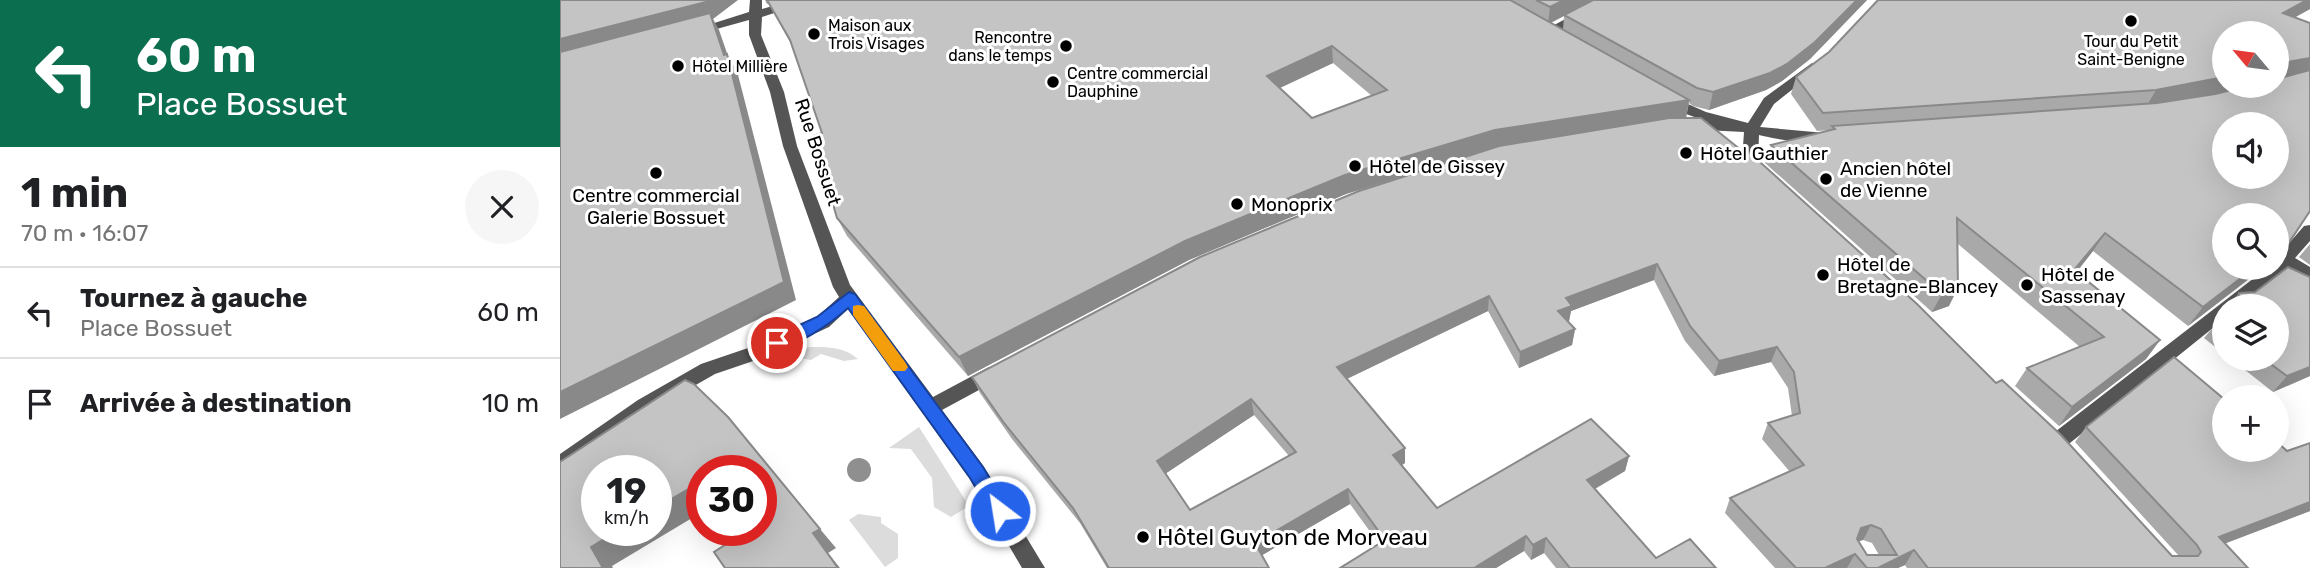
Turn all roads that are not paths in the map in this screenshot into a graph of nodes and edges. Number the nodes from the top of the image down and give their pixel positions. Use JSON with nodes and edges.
{"nodes":[{"id":1,"x":756,"y":0,"type":"edge"},
{"id":2,"x":808,"y":0,"type":"edge"},
{"id":3,"x":1610,"y":0,"type":"edge"},
{"id":4,"x":756,"y":15,"type":"junction"},
{"id":5,"x":1549,"y":31,"type":"edge"},
{"id":6,"x":687,"y":33,"type":"edge"},
{"id":7,"x":1826,"y":55,"type":"edge"},
{"id":8,"x":1653,"y":91,"type":"edge"},
{"id":9,"x":1687,"y":111,"type":"junction"},
{"id":10,"x":1752,"y":127,"type":"junction"},
{"id":11,"x":1839,"y":136,"type":"edge"},
{"id":12,"x":1771,"y":180,"type":"edge"},
{"id":13,"x":2310,"y":230,"type":"edge"},
{"id":14,"x":2289,"y":254,"type":"edge"},
{"id":15,"x":2289,"y":269,"type":"edge"},
{"id":16,"x":2289,"y":275,"type":"edge"},
{"id":17,"x":2310,"y":275,"type":"edge"},
{"id":18,"x":2262,"y":280,"type":"edge"},
{"id":19,"x":2310,"y":293,"type":"edge"},
{"id":20,"x":2244,"y":294,"type":"edge"},
{"id":21,"x":849,"y":298,"type":"junction"},
{"id":22,"x":2212,"y":319,"type":"edge"},
{"id":23,"x":1006,"y":367,"type":"edge"},
{"id":24,"x":929,"y":408,"type":"junction"},
{"id":25,"x":2076,"y":460,"type":"edge"},
{"id":26,"x":560,"y":465,"type":"edge"},
{"id":27,"x":1034,"y":568,"type":"edge"}],
"edges":[{"from":1,"to":4,"type":"street","name":"Rue Bossuet"},
{"from":2,"to":4,"type":"street"},
{"from":3,"to":5,"type":"street"},
{"from":4,"to":6,"type":"street"},
{"from":4,"to":21,"type":"street","name":"Rue Bossuet"},
{"from":7,"to":10,"type":"street"},
{"from":8,"to":9,"type":"street"},
{"from":9,"to":10,"type":"street"},
{"from":9,"to":10,"type":"street"},
{"from":10,"to":11,"type":"street"},
{"from":10,"to":12,"type":"street"},
{"from":13,"to":14,"type":"street"},
{"from":15,"to":17,"type":"street"},
{"from":16,"to":19,"type":"street"},
{"from":18,"to":20,"type":"street"},
{"from":21,"to":24,"type":"street","name":"Rue Bossuet"},
{"from":21,"to":26,"type":"street"},
{"from":22,"to":25,"type":"street"},
{"from":23,"to":24,"type":"street"},
{"from":24,"to":27,"type":"street","name":"Rue Bossuet"}]}
